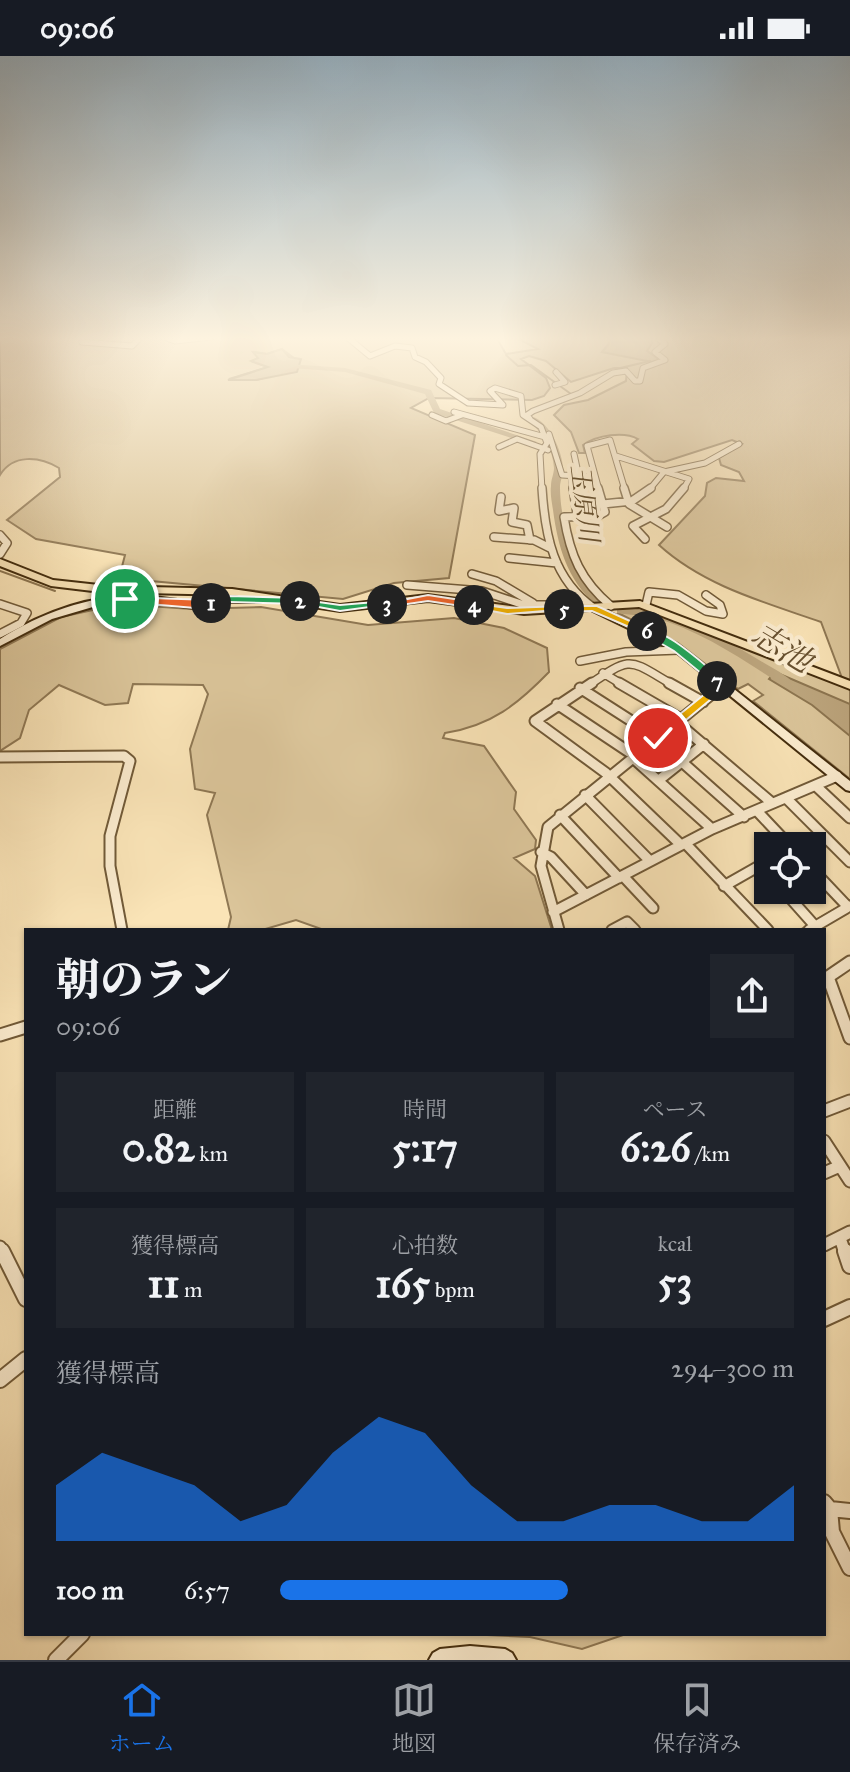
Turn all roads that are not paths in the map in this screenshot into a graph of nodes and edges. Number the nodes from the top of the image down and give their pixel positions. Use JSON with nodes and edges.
{"nodes":[{"id":1,"x":523,"y":412,"type":"edge"},
{"id":2,"x":531,"y":412,"type":"edge"},
{"id":3,"x":432,"y":415,"type":"dead end"},
{"id":4,"x":530,"y":419,"type":"junction"},
{"id":5,"x":548,"y":441,"type":"junction"},
{"id":6,"x":739,"y":444,"type":"dead end"},
{"id":7,"x":499,"y":447,"type":"dead end"},
{"id":8,"x":574,"y":454,"type":"dead end"},
{"id":9,"x":616,"y":456,"type":"junction"},
{"id":10,"x":664,"y":472,"type":"junction"},
{"id":11,"x":575,"y":476,"type":"junction"},
{"id":12,"x":595,"y":477,"type":"junction"},
{"id":13,"x":501,"y":497,"type":"dead end"},
{"id":14,"x":603,"y":504,"type":"junction"},
{"id":15,"x":629,"y":504,"type":"junction"},
{"id":16,"x":577,"y":514,"type":"junction"},
{"id":17,"x":652,"y":519,"type":"junction"},
{"id":18,"x":667,"y":527,"type":"dead end"},
{"id":19,"x":0,"y":535,"type":"edge"},
{"id":20,"x":494,"y":537,"type":"dead end"},
{"id":21,"x":645,"y":539,"type":"dead end"},
{"id":22,"x":530,"y":540,"type":"junction"},
{"id":23,"x":550,"y":548,"type":"junction"},
{"id":24,"x":0,"y":554,"type":"edge"},
{"id":25,"x":509,"y":558,"type":"dead end"},
{"id":26,"x":0,"y":562,"type":"edge"},
{"id":27,"x":557,"y":563,"type":"junction"},
{"id":28,"x":472,"y":574,"type":"dead end"},
{"id":29,"x":407,"y":585,"type":"dead end"},
{"id":30,"x":706,"y":595,"type":"dead end"},
{"id":31,"x":206,"y":597,"type":"junction"},
{"id":32,"x":308,"y":602,"type":"junction"},
{"id":33,"x":0,"y":604,"type":"edge"},
{"id":34,"x":537,"y":605,"type":"junction"},
{"id":35,"x":646,"y":605,"type":"junction"},
{"id":36,"x":591,"y":606,"type":"junction"},
{"id":37,"x":611,"y":606,"type":"junction"},
{"id":38,"x":23,"y":625,"type":"junction"},
{"id":39,"x":2,"y":631,"type":"edge"},
{"id":40,"x":0,"y":643,"type":"edge"},
{"id":41,"x":679,"y":650,"type":"junction"},
{"id":42,"x":580,"y":661,"type":"dead end"},
{"id":43,"x":603,"y":673,"type":"junction"},
{"id":44,"x":723,"y":685,"type":"junction"},
{"id":45,"x":850,"y":685,"type":"edge"},
{"id":46,"x":580,"y":688,"type":"junction"},
{"id":47,"x":703,"y":702,"type":"junction"},
{"id":48,"x":557,"y":704,"type":"junction"},
{"id":49,"x":680,"y":721,"type":"junction"},
{"id":50,"x":658,"y":738,"type":"junction"},
{"id":51,"x":704,"y":744,"type":"junction"},
{"id":52,"x":0,"y":757,"type":"edge"},
{"id":53,"x":634,"y":757,"type":"junction"},
{"id":54,"x":682,"y":762,"type":"junction"},
{"id":55,"x":608,"y":776,"type":"junction"},
{"id":56,"x":837,"y":776,"type":"junction"},
{"id":57,"x":659,"y":780,"type":"junction"},
{"id":58,"x":816,"y":786,"type":"junction"},
{"id":59,"x":850,"y":787,"type":"edge"},
{"id":60,"x":585,"y":795,"type":"junction"},
{"id":61,"x":786,"y":798,"type":"junction"},
{"id":62,"x":772,"y":803,"type":"junction"},
{"id":63,"x":758,"y":812,"type":"junction"},
{"id":64,"x":560,"y":815,"type":"junction"},
{"id":65,"x":744,"y":817,"type":"junction"},
{"id":66,"x":850,"y":818,"type":"edge"},
{"id":67,"x":712,"y":829,"type":"junction"},
{"id":68,"x":777,"y":832,"type":"edge"},
{"id":69,"x":683,"y":844,"type":"junction"},
{"id":70,"x":541,"y":852,"type":"junction"},
{"id":71,"x":650,"y":861,"type":"junction"},
{"id":72,"x":850,"y":862,"type":"edge"},
{"id":73,"x":754,"y":868,"type":"edge"},
{"id":74,"x":621,"y":877,"type":"junction"},
{"id":75,"x":826,"y":885,"type":"edge"},
{"id":76,"x":724,"y":886,"type":"junction"},
{"id":77,"x":586,"y":895,"type":"junction"},
{"id":78,"x":795,"y":904,"type":"edge"},
{"id":79,"x":653,"y":908,"type":"dead end"},
{"id":80,"x":847,"y":908,"type":"edge"},
{"id":81,"x":553,"y":912,"type":"junction"},
{"id":82,"x":812,"y":925,"type":"edge"},
{"id":83,"x":122,"y":928,"type":"edge"},
{"id":84,"x":558,"y":928,"type":"edge"},
{"id":85,"x":616,"y":928,"type":"edge"},
{"id":86,"x":633,"y":928,"type":"edge"},
{"id":87,"x":766,"y":928,"type":"edge"},
{"id":88,"x":850,"y":962,"type":"edge"},
{"id":89,"x":826,"y":978,"type":"edge"},
{"id":90,"x":24,"y":1028,"type":"edge"},
{"id":91,"x":0,"y":1035,"type":"edge"},
{"id":92,"x":850,"y":1038,"type":"edge"},
{"id":93,"x":850,"y":1101,"type":"edge"},
{"id":94,"x":826,"y":1110,"type":"edge"},
{"id":95,"x":826,"y":1144,"type":"edge"},
{"id":96,"x":840,"y":1166,"type":"junction"},
{"id":97,"x":826,"y":1172,"type":"edge"},
{"id":98,"x":850,"y":1181,"type":"edge"},
{"id":99,"x":845,"y":1235,"type":"edge"},
{"id":100,"x":826,"y":1244,"type":"edge"},
{"id":101,"x":0,"y":1247,"type":"edge"},
{"id":102,"x":850,"y":1266,"type":"edge"},
{"id":103,"x":24,"y":1295,"type":"edge"},
{"id":104,"x":850,"y":1307,"type":"edge"},
{"id":105,"x":826,"y":1318,"type":"edge"},
{"id":106,"x":24,"y":1361,"type":"edge"},
{"id":107,"x":0,"y":1380,"type":"edge"},
{"id":108,"x":826,"y":1508,"type":"edge"},
{"id":109,"x":850,"y":1511,"type":"edge"},
{"id":110,"x":850,"y":1568,"type":"edge"},
{"id":111,"x":80,"y":1636,"type":"edge"},
{"id":112,"x":56,"y":1660,"type":"edge"},
{"id":113,"x":440,"y":1660,"type":"edge"},
{"id":114,"x":505,"y":1660,"type":"edge"}],
"edges":[{"from":1,"to":4,"type":"street"},
{"from":2,"to":4,"type":"street"},
{"from":3,"to":5,"type":"street"},
{"from":4,"to":5,"type":"street"},
{"from":5,"to":7,"type":"street"},
{"from":5,"to":11,"type":"street"},
{"from":5,"to":23,"type":"street"},
{"from":6,"to":10,"type":"street"},
{"from":8,"to":11,"type":"street"},
{"from":9,"to":10,"type":"street"},
{"from":9,"to":12,"type":"street"},
{"from":9,"to":15,"type":"street"},
{"from":10,"to":15,"type":"street"},
{"from":10,"to":17,"type":"street"},
{"from":11,"to":12,"type":"street"},
{"from":11,"to":16,"type":"street"},
{"from":12,"to":14,"type":"street"},
{"from":13,"to":22,"type":"street"},
{"from":14,"to":15,"type":"street"},
{"from":14,"to":16,"type":"street"},
{"from":15,"to":17,"type":"street"},
{"from":16,"to":37,"type":"street"},
{"from":17,"to":18,"type":"street"},
{"from":17,"to":21,"type":"street"},
{"from":19,"to":24,"type":"street"},
{"from":20,"to":22,"type":"street"},
{"from":22,"to":23,"type":"street"},
{"from":23,"to":27,"type":"street"},
{"from":25,"to":27,"type":"street"},
{"from":26,"to":31,"type":"main road"},
{"from":27,"to":36,"type":"street"},
{"from":28,"to":34,"type":"street"},
{"from":29,"to":34,"type":"street"},
{"from":30,"to":35,"type":"street"},
{"from":31,"to":32,"type":"main road"},
{"from":31,"to":32,"type":"main road"},
{"from":31,"to":38,"type":"street"},
{"from":32,"to":36,"type":"main road"},
{"from":33,"to":38,"type":"street"},
{"from":34,"to":36,"type":"street"},
{"from":35,"to":37,"type":"main road"},
{"from":35,"to":45,"type":"main road"},
{"from":36,"to":37,"type":"main road"},
{"from":36,"to":41,"type":"street"},
{"from":38,"to":39,"type":"street"},
{"from":38,"to":40,"type":"street"},
{"from":41,"to":42,"type":"street"},
{"from":41,"to":44,"type":"street"},
{"from":43,"to":46,"type":"street"},
{"from":43,"to":47,"type":"street"},
{"from":43,"to":49,"type":"street"},
{"from":44,"to":47,"type":"street"},
{"from":44,"to":56,"type":"street"},
{"from":46,"to":48,"type":"street"},
{"from":46,"to":50,"type":"street"},
{"from":47,"to":49,"type":"street"},
{"from":48,"to":53,"type":"street"},
{"from":48,"to":55,"type":"street"},
{"from":49,"to":50,"type":"street"},
{"from":49,"to":51,"type":"street"},
{"from":50,"to":53,"type":"street"},
{"from":51,"to":54,"type":"street"},
{"from":51,"to":62,"type":"street"},
{"from":52,"to":83,"type":"street"},
{"from":53,"to":55,"type":"street"},
{"from":53,"to":57,"type":"street"},
{"from":54,"to":57,"type":"street"},
{"from":54,"to":65,"type":"street"},
{"from":55,"to":60,"type":"street"},
{"from":55,"to":69,"type":"street"},
{"from":56,"to":58,"type":"street"},
{"from":56,"to":59,"type":"street"},
{"from":57,"to":67,"type":"street"},
{"from":58,"to":61,"type":"street"},
{"from":58,"to":66,"type":"street"},
{"from":60,"to":64,"type":"street"},
{"from":60,"to":71,"type":"street"},
{"from":61,"to":62,"type":"street"},
{"from":61,"to":72,"type":"street"},
{"from":62,"to":63,"type":"street"},
{"from":63,"to":65,"type":"street"},
{"from":63,"to":68,"type":"street"},
{"from":64,"to":70,"type":"street"},
{"from":64,"to":74,"type":"street"},
{"from":65,"to":67,"type":"street"},
{"from":67,"to":69,"type":"street"},
{"from":69,"to":71,"type":"street"},
{"from":69,"to":76,"type":"street"},
{"from":70,"to":77,"type":"street"},
{"from":70,"to":81,"type":"street"},
{"from":71,"to":74,"type":"street"},
{"from":73,"to":76,"type":"street"},
{"from":74,"to":77,"type":"street"},
{"from":74,"to":79,"type":"street"},
{"from":75,"to":80,"type":"street"},
{"from":76,"to":87,"type":"street"},
{"from":77,"to":81,"type":"street"},
{"from":78,"to":82,"type":"street"},
{"from":80,"to":82,"type":"street"},
{"from":81,"to":84,"type":"street"},
{"from":85,"to":86,"type":"street"},
{"from":88,"to":89,"type":"street"},
{"from":89,"to":92,"type":"street"},
{"from":90,"to":91,"type":"street"},
{"from":93,"to":94,"type":"street"},
{"from":95,"to":96,"type":"street"},
{"from":96,"to":97,"type":"street"},
{"from":96,"to":98,"type":"street"},
{"from":99,"to":100,"type":"street"},
{"from":99,"to":102,"type":"street"},
{"from":101,"to":103,"type":"street"},
{"from":104,"to":105,"type":"street"},
{"from":106,"to":107,"type":"street"},
{"from":108,"to":109,"type":"street"},
{"from":108,"to":110,"type":"street"},
{"from":111,"to":112,"type":"street"},
{"from":113,"to":114,"type":"street"}]}
